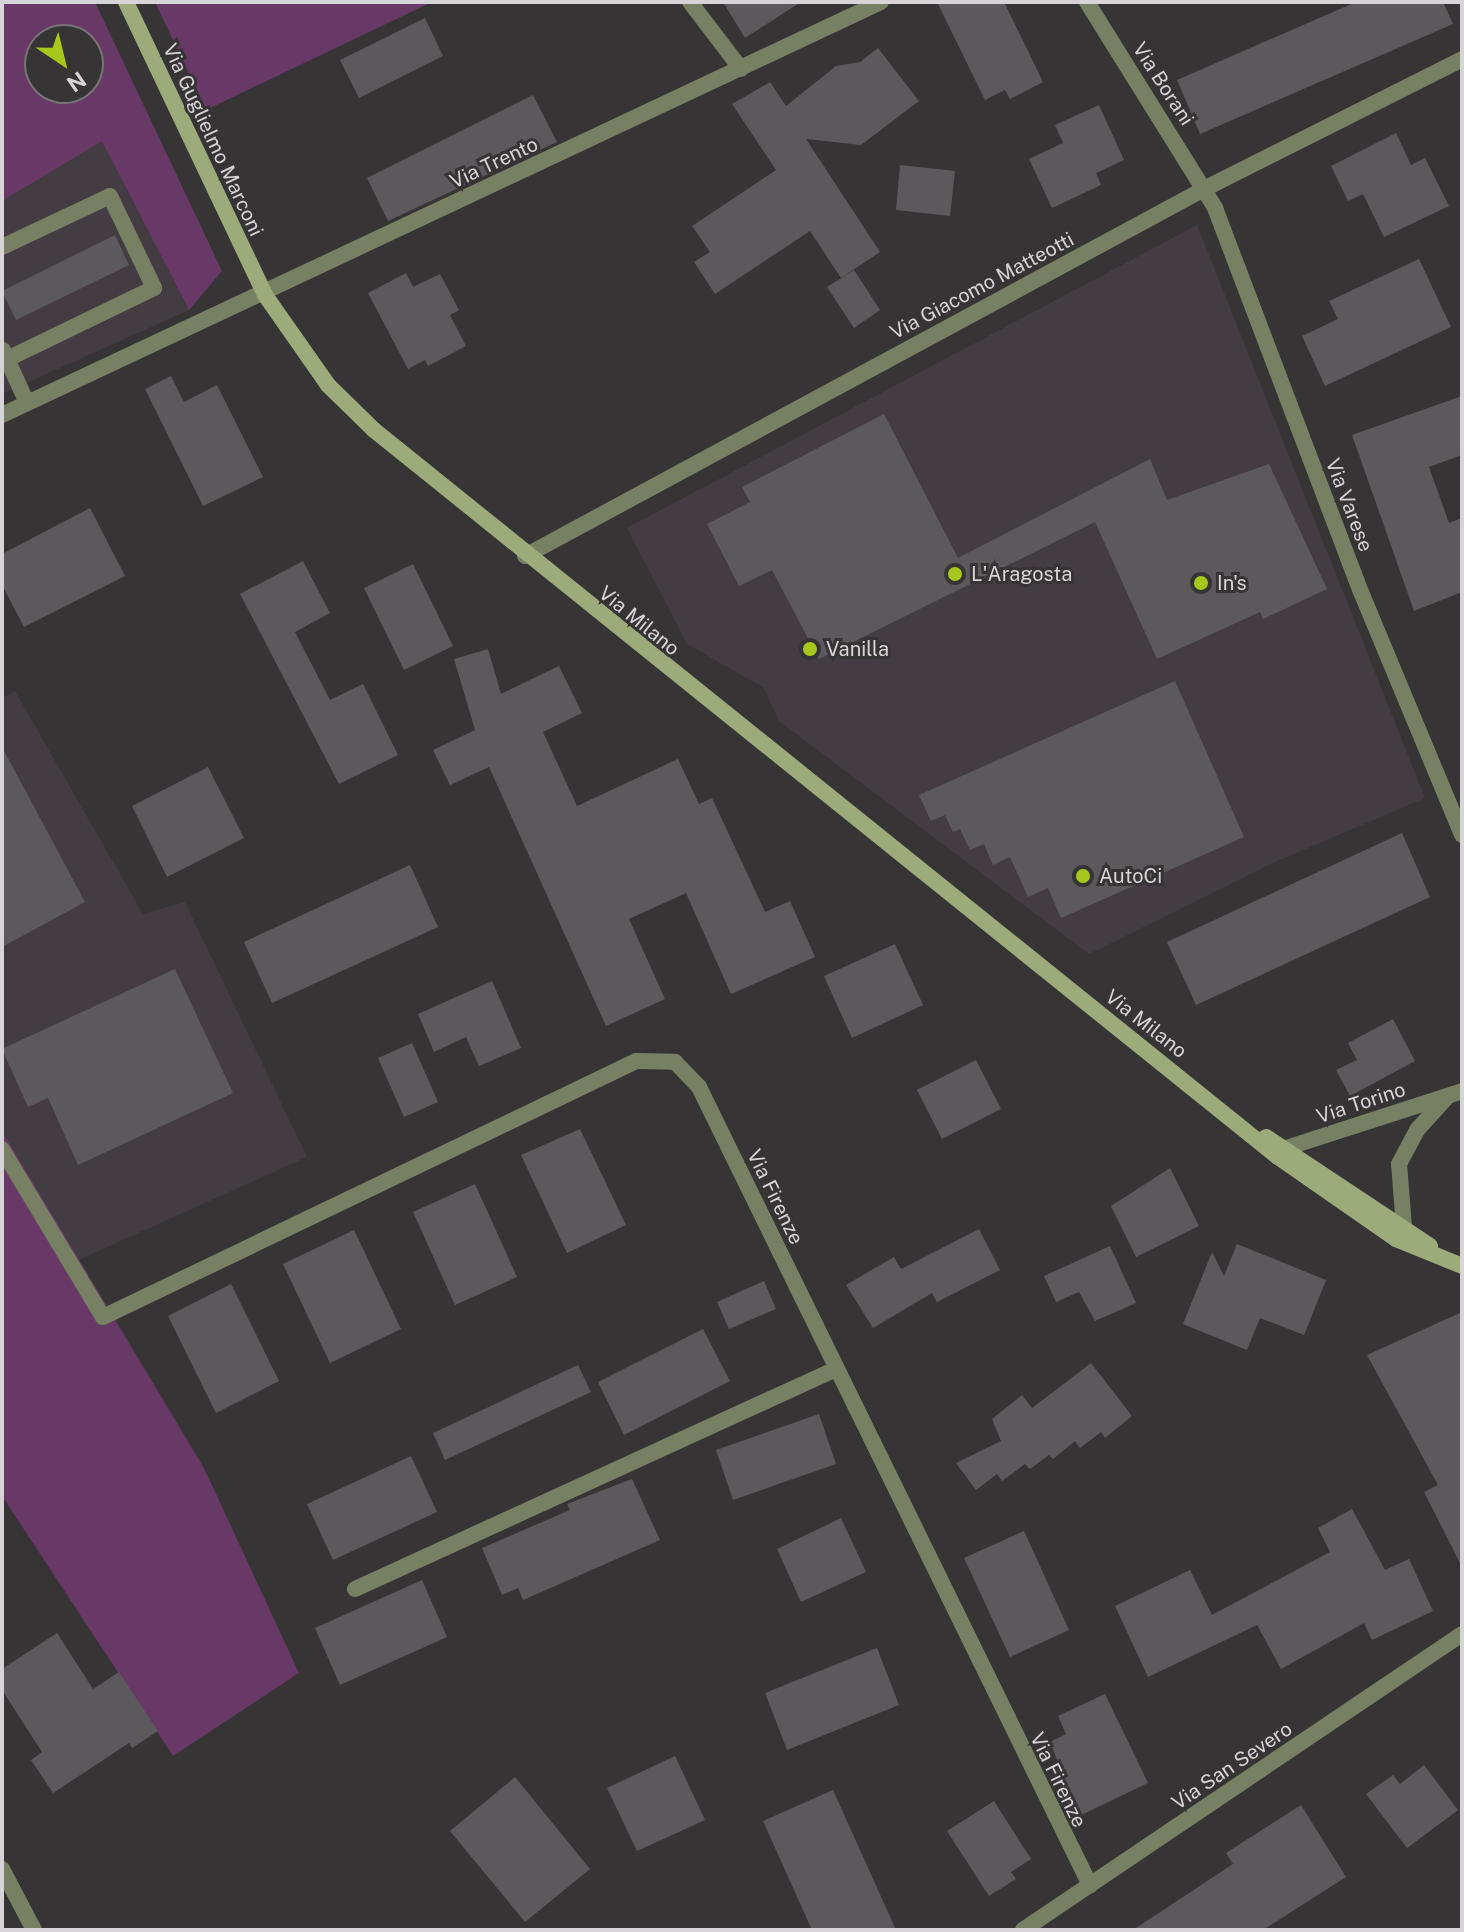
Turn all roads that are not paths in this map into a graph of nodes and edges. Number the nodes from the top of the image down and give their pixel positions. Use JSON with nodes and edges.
{"nodes":[{"id":1,"x":126,"y":2,"type":"edge"},
{"id":2,"x":690,"y":2,"type":"edge"},
{"id":3,"x":881,"y":2,"type":"edge"},
{"id":4,"x":1087,"y":2,"type":"edge"},
{"id":5,"x":1462,"y":59,"type":"edge"},
{"id":6,"x":741,"y":69,"type":"junction"},
{"id":7,"x":1204,"y":189,"type":"junction"},
{"id":8,"x":2,"y":247,"type":"edge"},
{"id":9,"x":265,"y":295,"type":"junction"},
{"id":10,"x":4,"y":354,"type":"edge"},
{"id":11,"x":27,"y":403,"type":"junction"},
{"id":12,"x":2,"y":415,"type":"edge"},
{"id":13,"x":525,"y":556,"type":"junction"},
{"id":14,"x":1462,"y":835,"type":"edge"},
{"id":15,"x":1455,"y":1093,"type":"edge"},
{"id":16,"x":1245,"y":1127,"type":"junction"},
{"id":17,"x":1286,"y":1148,"type":"junction"},
{"id":18,"x":2,"y":1149,"type":"edge"},
{"id":19,"x":7,"y":1167,"type":"edge"},
{"id":20,"x":1404,"y":1227,"type":"junction"},
{"id":21,"x":1456,"y":1264,"type":"edge"},
{"id":22,"x":836,"y":1369,"type":"junction"},
{"id":23,"x":355,"y":1589,"type":"dead end"},
{"id":24,"x":1462,"y":1634,"type":"edge"},
{"id":25,"x":2,"y":1869,"type":"edge"},
{"id":26,"x":1090,"y":1885,"type":"junction"},
{"id":27,"x":34,"y":1930,"type":"edge"},
{"id":28,"x":1023,"y":1930,"type":"edge"}],
"edges":[{"from":1,"to":9,"type":"street","name":"Via Guglielmo Marconi"},
{"from":2,"to":6,"type":"street"},
{"from":3,"to":6,"type":"street","name":"Via Trento"},
{"from":4,"to":7,"type":"street","name":"Via Borani"},
{"from":5,"to":7,"type":"street","name":"Via Giacomo Matteotti"},
{"from":6,"to":9,"type":"street","name":"Via Trento"},
{"from":7,"to":13,"type":"street","name":"Via Giacomo Matteotti"},
{"from":7,"to":14,"type":"street","name":"Via Varese"},
{"from":8,"to":10,"type":"street"},
{"from":9,"to":11,"type":"street"},
{"from":9,"to":13,"type":"street","name":"Via Milano"},
{"from":10,"to":11,"type":"street"},
{"from":11,"to":12,"type":"street"},
{"from":13,"to":16,"type":"street","name":"Via Milano"},
{"from":15,"to":17,"type":"street","name":"Via Torino"},
{"from":15,"to":20,"type":"street","name":"Via Torino"},
{"from":16,"to":17,"type":"street","name":"Via Milano"},
{"from":16,"to":21,"type":"street","name":"Via Milano"},
{"from":17,"to":20,"type":"street","name":"Via Milano"},
{"from":18,"to":19,"type":"street"},
{"from":19,"to":22,"type":"street","name":"Via Firenze"},
{"from":20,"to":21,"type":"street","name":"Via Milano"},
{"from":22,"to":23,"type":"street"},
{"from":22,"to":26,"type":"street","name":"Via Firenze"},
{"from":24,"to":26,"type":"street","name":"Via San Severo"},
{"from":25,"to":27,"type":"street"},
{"from":26,"to":28,"type":"street","name":"Via San Severo"}]}
